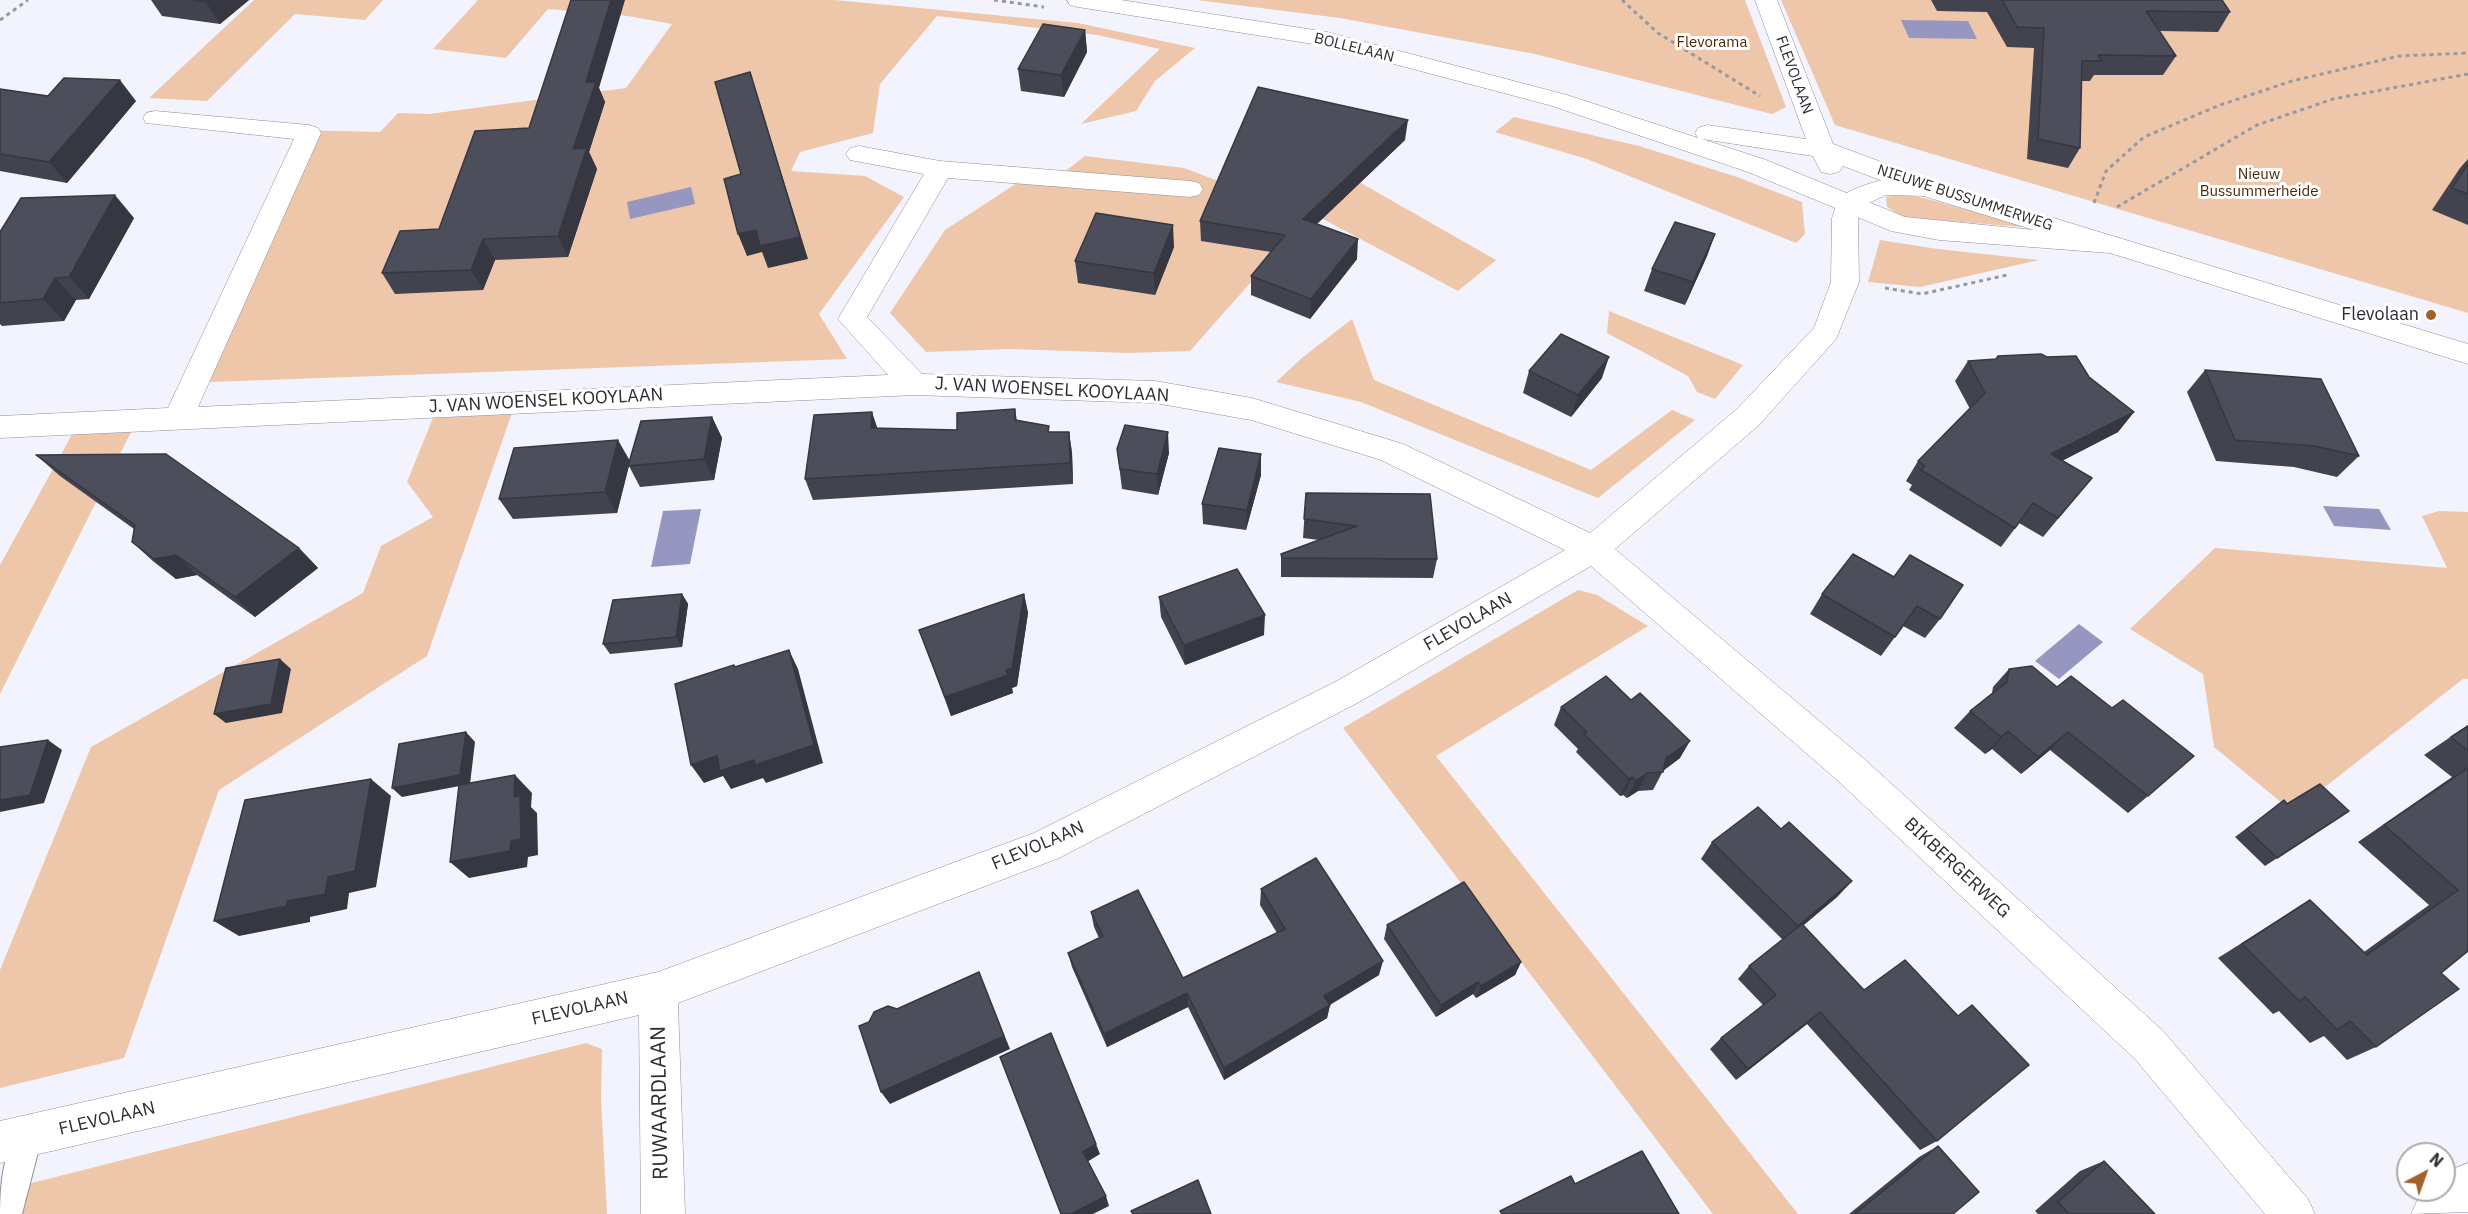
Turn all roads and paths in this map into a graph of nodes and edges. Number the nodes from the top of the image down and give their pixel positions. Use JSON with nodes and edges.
{"nodes":[{"id":1,"x":28,"y":0,"type":"edge"},
{"id":2,"x":1078,"y":0,"type":"edge"},
{"id":3,"x":1622,"y":0,"type":"edge"},
{"id":4,"x":1766,"y":0,"type":"edge"},
{"id":5,"x":0,"y":20,"type":"edge"},
{"id":6,"x":2468,"y":53,"type":"edge"},
{"id":7,"x":2468,"y":74,"type":"edge"},
{"id":8,"x":155,"y":118,"type":"dead end"},
{"id":9,"x":1625,"y":121,"type":"junction"},
{"id":10,"x":1819,"y":141,"type":"junction"},
{"id":11,"x":859,"y":154,"type":"dead end"},
{"id":12,"x":1757,"y":166,"type":"junction"},
{"id":13,"x":940,"y":169,"type":"junction"},
{"id":14,"x":1926,"y":188,"type":"junction"},
{"id":15,"x":2099,"y":188,"type":"dead end"},
{"id":16,"x":1190,"y":189,"type":"dead end"},
{"id":17,"x":1848,"y":203,"type":"junction"},
{"id":18,"x":2110,"y":209,"type":"dead end"},
{"id":19,"x":2108,"y":245,"type":"junction"},
{"id":20,"x":2014,"y":273,"type":"dead end"},
{"id":21,"x":1845,"y":282,"type":"junction"},
{"id":22,"x":2468,"y":354,"type":"edge"},
{"id":23,"x":914,"y":384,"type":"junction"},
{"id":24,"x":178,"y":419,"type":"junction"},
{"id":25,"x":0,"y":427,"type":"edge"},
{"id":26,"x":1593,"y":549,"type":"junction"},
{"id":27,"x":658,"y":991,"type":"junction"},
{"id":28,"x":13,"y":1140,"type":"edge"},
{"id":29,"x":2468,"y":1184,"type":"edge"},
{"id":30,"x":6,"y":1214,"type":"edge"},
{"id":31,"x":663,"y":1214,"type":"edge"},
{"id":32,"x":2294,"y":1214,"type":"edge"},
{"id":33,"x":2433,"y":1214,"type":"edge"}],
"edges":[{"from":1,"to":5,"type":"path"},
{"from":2,"to":9,"type":"street","name":"BOLLELAAN"},
{"from":3,"to":10,"type":"path"},
{"from":4,"to":10,"type":"street","name":"FLEVOLAAN"},
{"from":6,"to":15,"type":"path"},
{"from":7,"to":18,"type":"path"},
{"from":8,"to":24,"type":"street"},
{"from":9,"to":10,"type":"street","name":"BOLLELAAN"},
{"from":9,"to":12,"type":"street","name":"BOLLELAAN"},
{"from":10,"to":12,"type":"street"},
{"from":10,"to":14,"type":"street","name":"NIEUWE BUSSUMMERWEG"},
{"from":10,"to":17,"type":"street","name":"FLEVOLAAN"},
{"from":11,"to":13,"type":"street"},
{"from":12,"to":17,"type":"street","name":"BOLLELAAN"},
{"from":13,"to":16,"type":"street"},
{"from":13,"to":23,"type":"street","name":"J. VAN WOENSEL KOOYLAAN"},
{"from":14,"to":17,"type":"street"},
{"from":14,"to":19,"type":"street","name":"NIEUWE BUSSUMMERWEG"},
{"from":17,"to":19,"type":"street","name":"NIEUWE BUSSUMMERWEG"},
{"from":17,"to":21,"type":"street","name":"FLEVOLAAN"},
{"from":19,"to":22,"type":"street","name":"NIEUWE BUSSUMMERWEG"},
{"from":20,"to":21,"type":"path"},
{"from":21,"to":26,"type":"street","name":"FLEVOLAAN"},
{"from":23,"to":24,"type":"street","name":"J. VAN WOENSEL KOOYLAAN"},
{"from":23,"to":26,"type":"street","name":"J. VAN WOENSEL KOOYLAAN"},
{"from":24,"to":25,"type":"street","name":"J. VAN WOENSEL KOOYLAAN"},
{"from":26,"to":27,"type":"street","name":"FLEVOLAAN"},
{"from":26,"to":32,"type":"street","name":"BIKBERGERWEG"},
{"from":27,"to":28,"type":"street","name":"FLEVOLAAN"},
{"from":27,"to":31,"type":"street","name":"RUWAARDLAAN"},
{"from":28,"to":30,"type":"lane"},
{"from":29,"to":33,"type":"street"}]}
